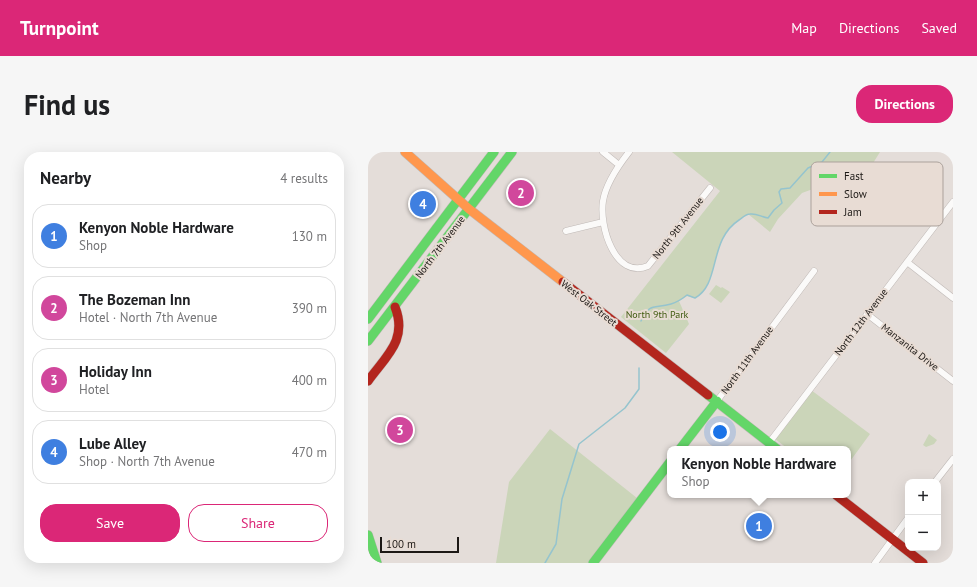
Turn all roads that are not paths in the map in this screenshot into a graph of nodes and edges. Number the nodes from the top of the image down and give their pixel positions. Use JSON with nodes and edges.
{"nodes":[{"id":1,"x":405,"y":152,"type":"edge"},
{"id":2,"x":494,"y":152,"type":"edge"},
{"id":3,"x":512,"y":152,"type":"edge"},
{"id":4,"x":603,"y":152,"type":"edge"},
{"id":5,"x":629,"y":152,"type":"edge"},
{"id":6,"x":619,"y":164,"type":"junction"},
{"id":7,"x":710,"y":188,"type":"dead end"},
{"id":8,"x":458,"y":199,"type":"junction"},
{"id":9,"x":953,"y":202,"type":"edge"},
{"id":10,"x":469,"y":208,"type":"junction"},
{"id":11,"x":943,"y":215,"type":"edge"},
{"id":12,"x":603,"y":222,"type":"junction"},
{"id":13,"x":935,"y":226,"type":"edge"},
{"id":14,"x":566,"y":231,"type":"dead end"},
{"id":15,"x":421,"y":248,"type":"junction"},
{"id":16,"x":907,"y":262,"type":"junction"},
{"id":17,"x":814,"y":271,"type":"dead end"},
{"id":18,"x":384,"y":297,"type":"junction"},
{"id":19,"x":953,"y":298,"type":"edge"},
{"id":20,"x":395,"y":307,"type":"junction"},
{"id":21,"x":867,"y":314,"type":"junction"},
{"id":22,"x":368,"y":319,"type":"edge"},
{"id":23,"x":368,"y":333,"type":"edge"},
{"id":24,"x":368,"y":341,"type":"edge"},
{"id":25,"x":368,"y":381,"type":"edge"},
{"id":26,"x":953,"y":381,"type":"edge"},
{"id":27,"x":716,"y":401,"type":"junction"},
{"id":28,"x":769,"y":443,"type":"junction"},
{"id":29,"x":682,"y":446,"type":"edge"},
{"id":30,"x":774,"y":446,"type":"edge"},
{"id":31,"x":953,"y":459,"type":"edge"},
{"id":32,"x":667,"y":466,"type":"edge"},
{"id":33,"x":937,"y":479,"type":"edge"},
{"id":34,"x":840,"y":498,"type":"edge"},
{"id":35,"x":905,"y":522,"type":"edge"},
{"id":36,"x":368,"y":535,"type":"edge"},
{"id":37,"x":892,"y":539,"type":"junction"},
{"id":38,"x":597,"y":562,"type":"edge"},
{"id":39,"x":377,"y":563,"type":"edge"},
{"id":40,"x":875,"y":563,"type":"edge"},
{"id":41,"x":923,"y":563,"type":"edge"}],
"edges":[{"from":1,"to":8,"type":"main road","name":"West Oak Street"},
{"from":2,"to":8,"type":"main road","name":"North 7th Avenue"},
{"from":3,"to":10,"type":"main road","name":"North 7th Avenue"},
{"from":4,"to":6,"type":"street"},
{"from":5,"to":6,"type":"street","name":"North 9th Avenue"},
{"from":6,"to":12,"type":"street","name":"North 9th Avenue"},
{"from":7,"to":12,"type":"street","name":"North 9th Avenue"},
{"from":8,"to":10,"type":"main road","name":"West Oak Street"},
{"from":8,"to":15,"type":"main road","name":"North 7th Avenue"},
{"from":9,"to":11,"type":"street","name":"North 12th Avenue"},
{"from":10,"to":20,"type":"main road","name":"North 7th Avenue"},
{"from":10,"to":27,"type":"main road","name":"West Oak Street"},
{"from":12,"to":14,"type":"street"},
{"from":13,"to":16,"type":"street","name":"North 12th Avenue"},
{"from":15,"to":18,"type":"main road","name":"North 7th Avenue"},
{"from":15,"to":20,"type":"main road"},
{"from":16,"to":19,"type":"street"},
{"from":16,"to":21,"type":"street","name":"North 12th Avenue"},
{"from":17,"to":27,"type":"street","name":"North 11th Avenue"},
{"from":18,"to":22,"type":"main road","name":"North 7th Avenue"},
{"from":18,"to":23,"type":"main road"},
{"from":20,"to":24,"type":"main road","name":"North 7th Avenue"},
{"from":20,"to":25,"type":"main road"},
{"from":21,"to":26,"type":"street","name":"Manzanita Drive"},
{"from":21,"to":28,"type":"street","name":"North 12th Avenue"},
{"from":27,"to":28,"type":"main road","name":"West Oak Street"},
{"from":27,"to":29,"type":"main road","name":"North 11th Avenue"},
{"from":28,"to":30,"type":"main road","name":"West Oak Street"},
{"from":31,"to":33,"type":"street"},
{"from":32,"to":38,"type":"main road"},
{"from":34,"to":37,"type":"main road"},
{"from":35,"to":37,"type":"street"},
{"from":36,"to":39,"type":"main road"},
{"from":37,"to":40,"type":"street"},
{"from":37,"to":41,"type":"main road"}]}
